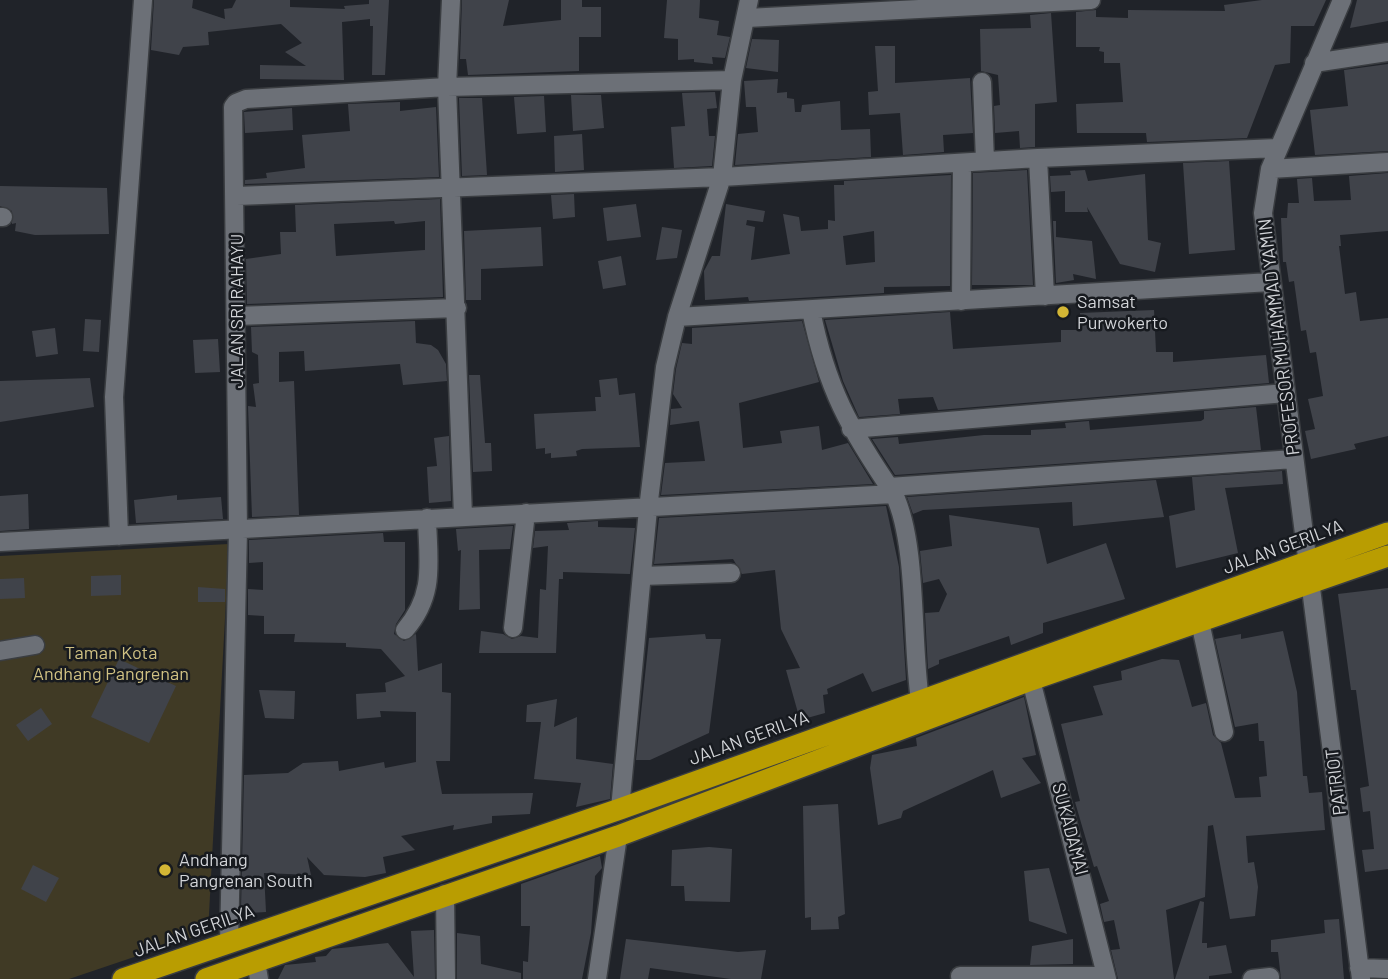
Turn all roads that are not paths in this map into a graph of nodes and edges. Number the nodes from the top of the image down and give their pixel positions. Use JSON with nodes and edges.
{"nodes":[{"id":1,"x":143,"y":0,"type":"edge"},
{"id":2,"x":451,"y":0,"type":"edge"},
{"id":3,"x":749,"y":0,"type":"edge"},
{"id":4,"x":1091,"y":0,"type":"edge"},
{"id":5,"x":1342,"y":0,"type":"edge"},
{"id":6,"x":747,"y":18,"type":"junction"},
{"id":7,"x":1388,"y":52,"type":"edge"},
{"id":8,"x":1314,"y":62,"type":"junction"},
{"id":9,"x":732,"y":80,"type":"junction"},
{"id":10,"x":982,"y":82,"type":"dead end"},
{"id":11,"x":447,"y":88,"type":"junction"},
{"id":12,"x":1278,"y":148,"type":"junction"},
{"id":13,"x":1038,"y":158,"type":"junction"},
{"id":14,"x":985,"y":161,"type":"junction"},
{"id":15,"x":1388,"y":162,"type":"edge"},
{"id":16,"x":962,"y":164,"type":"junction"},
{"id":17,"x":1270,"y":169,"type":"junction"},
{"id":18,"x":722,"y":177,"type":"junction"},
{"id":19,"x":451,"y":185,"type":"junction"},
{"id":20,"x":236,"y":196,"type":"junction"},
{"id":21,"x":1271,"y":282,"type":"junction"},
{"id":22,"x":1045,"y":296,"type":"junction"},
{"id":23,"x":961,"y":301,"type":"junction"},
{"id":24,"x":457,"y":308,"type":"junction"},
{"id":25,"x":811,"y":310,"type":"junction"},
{"id":26,"x":237,"y":316,"type":"junction"},
{"id":27,"x":677,"y":317,"type":"junction"},
{"id":28,"x":1286,"y":393,"type":"junction"},
{"id":29,"x":851,"y":429,"type":"junction"},
{"id":30,"x":1294,"y":459,"type":"junction"},
{"id":31,"x":892,"y":490,"type":"junction"},
{"id":32,"x":648,"y":509,"type":"junction"},
{"id":33,"x":526,"y":513,"type":"junction"},
{"id":34,"x":463,"y":516,"type":"junction"},
{"id":35,"x":427,"y":517,"type":"junction"},
{"id":36,"x":238,"y":530,"type":"junction"},
{"id":37,"x":1388,"y":533,"type":"edge"},
{"id":38,"x":119,"y":536,"type":"junction"},
{"id":39,"x":0,"y":542,"type":"edge"},
{"id":40,"x":1388,"y":556,"type":"edge"},
{"id":41,"x":731,"y":573,"type":"dead end"},
{"id":42,"x":1310,"y":574,"type":"junction"},
{"id":43,"x":642,"y":576,"type":"junction"},
{"id":44,"x":1200,"y":622,"type":"junction"},
{"id":45,"x":513,"y":628,"type":"dead end"},
{"id":46,"x":405,"y":630,"type":"dead end"},
{"id":47,"x":35,"y":645,"type":"dead end"},
{"id":48,"x":0,"y":651,"type":"edge"},
{"id":49,"x":1031,"y":680,"type":"junction"},
{"id":50,"x":920,"y":700,"type":"junction"},
{"id":51,"x":944,"y":701,"type":"junction"},
{"id":52,"x":1224,"y":732,"type":"dead end"},
{"id":53,"x":620,"y":809,"type":"junction"},
{"id":54,"x":618,"y":836,"type":"junction"},
{"id":55,"x":445,"y":894,"type":"junction"},
{"id":56,"x":365,"y":897,"type":"junction"},
{"id":57,"x":373,"y":920,"type":"junction"},
{"id":58,"x":229,"y":943,"type":"junction"},
{"id":59,"x":1388,"y":969,"type":"edge"},
{"id":60,"x":258,"y":970,"type":"edge"},
{"id":61,"x":1360,"y":974,"type":"edge"},
{"id":62,"x":960,"y":976,"type":"dead end"},
{"id":63,"x":1270,"y":977,"type":"dead end"},
{"id":64,"x":1107,"y":978,"type":"edge"},
{"id":65,"x":123,"y":979,"type":"edge"},
{"id":66,"x":206,"y":979,"type":"edge"},
{"id":67,"x":446,"y":979,"type":"edge"},
{"id":68,"x":597,"y":979,"type":"edge"},
{"id":69,"x":1252,"y":979,"type":"edge"}],
"edges":[{"from":1,"to":38,"type":"street"},
{"from":2,"to":11,"type":"street"},
{"from":3,"to":6,"type":"street"},
{"from":4,"to":6,"type":"street"},
{"from":5,"to":8,"type":"street","name":"PROFESOR MUHAMMAD YAMIN"},
{"from":6,"to":9,"type":"street"},
{"from":7,"to":8,"type":"street"},
{"from":8,"to":12,"type":"street","name":"PROFESOR MUHAMMAD YAMIN"},
{"from":9,"to":11,"type":"street"},
{"from":9,"to":18,"type":"street"},
{"from":10,"to":14,"type":"street"},
{"from":11,"to":19,"type":"street"},
{"from":11,"to":20,"type":"street","name":"JALAN SRI RAHAYU"},
{"from":12,"to":13,"type":"street"},
{"from":12,"to":17,"type":"street","name":"PROFESOR MUHAMMAD YAMIN"},
{"from":13,"to":14,"type":"street"},
{"from":13,"to":22,"type":"street"},
{"from":14,"to":16,"type":"street"},
{"from":15,"to":17,"type":"street"},
{"from":16,"to":18,"type":"street"},
{"from":16,"to":23,"type":"street"},
{"from":17,"to":21,"type":"street","name":"PROFESOR MUHAMMAD YAMIN"},
{"from":18,"to":19,"type":"street"},
{"from":18,"to":27,"type":"street"},
{"from":19,"to":20,"type":"street"},
{"from":19,"to":24,"type":"street"},
{"from":20,"to":26,"type":"street","name":"JALAN SRI RAHAYU"},
{"from":21,"to":22,"type":"street"},
{"from":21,"to":28,"type":"street","name":"PROFESOR MUHAMMAD YAMIN"},
{"from":22,"to":23,"type":"street"},
{"from":23,"to":25,"type":"street"},
{"from":24,"to":26,"type":"street"},
{"from":24,"to":34,"type":"street"},
{"from":25,"to":27,"type":"street"},
{"from":25,"to":29,"type":"street"},
{"from":26,"to":36,"type":"street","name":"JALAN SRI RAHAYU"},
{"from":27,"to":32,"type":"street"},
{"from":28,"to":29,"type":"street"},
{"from":28,"to":30,"type":"street","name":"PROFESOR MUHAMMAD YAMIN"},
{"from":29,"to":31,"type":"street"},
{"from":30,"to":31,"type":"street"},
{"from":30,"to":42,"type":"street","name":"PROFESOR MUHAMMAD YAMIN"},
{"from":31,"to":32,"type":"street"},
{"from":31,"to":50,"type":"street"},
{"from":32,"to":33,"type":"street"},
{"from":32,"to":43,"type":"street"},
{"from":33,"to":34,"type":"street"},
{"from":33,"to":45,"type":"street"},
{"from":34,"to":35,"type":"street"},
{"from":35,"to":36,"type":"street"},
{"from":35,"to":46,"type":"street"},
{"from":36,"to":38,"type":"street"},
{"from":36,"to":58,"type":"street","name":"JALAN SRI RAHAYU"},
{"from":37,"to":42,"type":"highway","name":"JALAN GERILYA"},
{"from":38,"to":39,"type":"street"},
{"from":40,"to":42,"type":"highway","name":"JALAN GERILYA"},
{"from":41,"to":43,"type":"street"},
{"from":42,"to":44,"type":"highway","name":"JALAN GERILYA"},
{"from":42,"to":51,"type":"highway","name":"JALAN GERILYA"},
{"from":42,"to":61,"type":"street","name":"PATRIOT"},
{"from":43,"to":53,"type":"street"},
{"from":44,"to":49,"type":"highway","name":"JALAN GERILYA"},
{"from":44,"to":52,"type":"street"},
{"from":47,"to":48,"type":"street"},
{"from":49,"to":51,"type":"highway","name":"JALAN GERILYA"},
{"from":49,"to":64,"type":"street","name":"SUKADAMAI"},
{"from":50,"to":51,"type":"highway","name":"JALAN GERILYA"},
{"from":50,"to":53,"type":"highway","name":"JALAN GERILYA"},
{"from":51,"to":54,"type":"highway","name":"JALAN GERILYA"},
{"from":53,"to":56,"type":"highway","name":"JALAN GERILYA"},
{"from":54,"to":55,"type":"highway","name":"JALAN GERILYA"},
{"from":54,"to":68,"type":"street"},
{"from":55,"to":57,"type":"highway","name":"JALAN GERILYA"},
{"from":55,"to":67,"type":"street"},
{"from":56,"to":57,"type":"highway"},
{"from":56,"to":58,"type":"highway","name":"JALAN GERILYA"},
{"from":57,"to":60,"type":"highway","name":"JALAN GERILYA"},
{"from":58,"to":65,"type":"highway","name":"JALAN GERILYA"},
{"from":59,"to":61,"type":"street"},
{"from":60,"to":66,"type":"highway","name":"JALAN GERILYA"},
{"from":62,"to":64,"type":"street"},
{"from":63,"to":69,"type":"street"}]}
